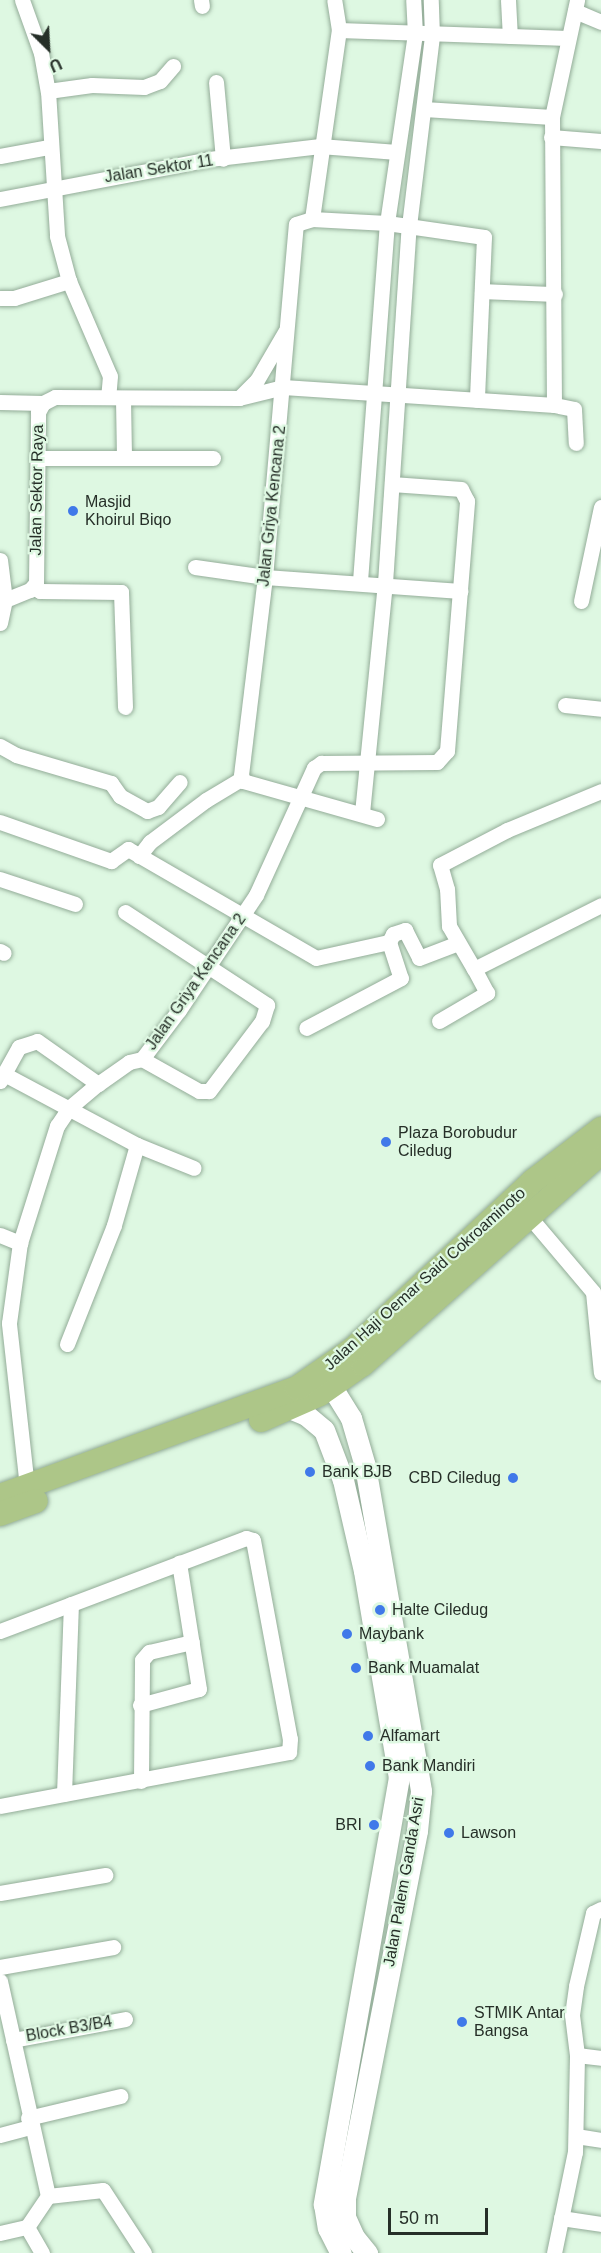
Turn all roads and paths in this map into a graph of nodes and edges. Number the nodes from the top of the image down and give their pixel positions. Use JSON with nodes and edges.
{"nodes":[{"id":1,"x":22,"y":0,"type":"edge"},
{"id":2,"x":334,"y":0,"type":"edge"},
{"id":3,"x":413,"y":0,"type":"edge"},
{"id":4,"x":431,"y":0,"type":"edge"},
{"id":5,"x":508,"y":0,"type":"edge"},
{"id":6,"x":576,"y":6,"type":"edge"},
{"id":7,"x":601,"y":22,"type":"edge"},
{"id":8,"x":339,"y":30,"type":"junction"},
{"id":9,"x":415,"y":34,"type":"junction"},
{"id":10,"x":432,"y":36,"type":"junction"},
{"id":11,"x":510,"y":36,"type":"junction"},
{"id":12,"x":568,"y":38,"type":"junction"},
{"id":13,"x":173,"y":66,"type":"dead end"},
{"id":14,"x":216,"y":82,"type":"dead end"},
{"id":15,"x":48,"y":92,"type":"junction"},
{"id":16,"x":423,"y":109,"type":"junction"},
{"id":17,"x":552,"y":117,"type":"junction"},
{"id":18,"x":551,"y":137,"type":"junction"},
{"id":19,"x":601,"y":141,"type":"edge"},
{"id":20,"x":320,"y":146,"type":"junction"},
{"id":21,"x":49,"y":147,"type":"junction"},
{"id":22,"x":397,"y":152,"type":"junction"},
{"id":23,"x":0,"y":156,"type":"edge"},
{"id":24,"x":223,"y":159,"type":"junction"},
{"id":25,"x":52,"y":187,"type":"junction"},
{"id":26,"x":0,"y":199,"type":"edge"},
{"id":27,"x":312,"y":219,"type":"junction"},
{"id":28,"x":387,"y":223,"type":"junction"},
{"id":29,"x":409,"y":226,"type":"junction"},
{"id":30,"x":69,"y":281,"type":"junction"},
{"id":31,"x":482,"y":291,"type":"junction"},
{"id":32,"x":555,"y":294,"type":"junction"},
{"id":33,"x":0,"y":297,"type":"edge"},
{"id":34,"x":286,"y":330,"type":"junction"},
{"id":35,"x":283,"y":387,"type":"junction"},
{"id":36,"x":373,"y":394,"type":"junction"},
{"id":37,"x":398,"y":396,"type":"junction"},
{"id":38,"x":116,"y":398,"type":"junction"},
{"id":39,"x":239,"y":398,"type":"junction"},
{"id":40,"x":477,"y":400,"type":"junction"},
{"id":41,"x":0,"y":402,"type":"edge"},
{"id":42,"x":43,"y":403,"type":"junction"},
{"id":43,"x":554,"y":405,"type":"junction"},
{"id":44,"x":576,"y":443,"type":"dead end"},
{"id":45,"x":37,"y":458,"type":"junction"},
{"id":46,"x":124,"y":458,"type":"junction"},
{"id":47,"x":213,"y":458,"type":"dead end"},
{"id":48,"x":392,"y":484,"type":"junction"},
{"id":49,"x":601,"y":507,"type":"edge"},
{"id":50,"x":0,"y":560,"type":"edge"},
{"id":51,"x":195,"y":567,"type":"dead end"},
{"id":52,"x":265,"y":577,"type":"junction"},
{"id":53,"x":360,"y":581,"type":"junction"},
{"id":54,"x":385,"y":583,"type":"junction"},
{"id":55,"x":34,"y":587,"type":"junction"},
{"id":56,"x":461,"y":591,"type":"junction"},
{"id":57,"x":5,"y":600,"type":"junction"},
{"id":58,"x":581,"y":601,"type":"dead end"},
{"id":59,"x":0,"y":623,"type":"edge"},
{"id":60,"x":565,"y":705,"type":"dead end"},
{"id":61,"x":125,"y":707,"type":"dead end"},
{"id":62,"x":601,"y":709,"type":"edge"},
{"id":63,"x":0,"y":746,"type":"edge"},
{"id":64,"x":368,"y":763,"type":"junction"},
{"id":65,"x":242,"y":779,"type":"junction"},
{"id":66,"x":180,"y":782,"type":"dead end"},
{"id":67,"x":601,"y":791,"type":"edge"},
{"id":68,"x":299,"y":797,"type":"junction"},
{"id":69,"x":362,"y":813,"type":"junction"},
{"id":70,"x":377,"y":819,"type":"dead end"},
{"id":71,"x":0,"y":822,"type":"edge"},
{"id":72,"x":139,"y":856,"type":"junction"},
{"id":73,"x":0,"y":879,"type":"edge"},
{"id":74,"x":75,"y":904,"type":"dead end"},
{"id":75,"x":601,"y":906,"type":"edge"},
{"id":76,"x":125,"y":912,"type":"dead end"},
{"id":77,"x":243,"y":918,"type":"junction"},
{"id":78,"x":389,"y":942,"type":"junction"},
{"id":79,"x":458,"y":943,"type":"junction"},
{"id":80,"x":208,"y":966,"type":"junction"},
{"id":81,"x":474,"y":969,"type":"junction"},
{"id":82,"x":439,"y":1021,"type":"dead end"},
{"id":83,"x":306,"y":1028,"type":"dead end"},
{"id":84,"x":142,"y":1059,"type":"junction"},
{"id":85,"x":2,"y":1077,"type":"edge"},
{"id":86,"x":98,"y":1084,"type":"junction"},
{"id":87,"x":69,"y":1108,"type":"junction"},
{"id":88,"x":601,"y":1129,"type":"edge"},
{"id":89,"x":137,"y":1145,"type":"junction"},
{"id":90,"x":601,"y":1153,"type":"edge"},
{"id":91,"x":194,"y":1168,"type":"dead end"},
{"id":92,"x":528,"y":1215,"type":"junction"},
{"id":93,"x":0,"y":1235,"type":"edge"},
{"id":94,"x":20,"y":1243,"type":"junction"},
{"id":95,"x":67,"y":1344,"type":"dead end"},
{"id":96,"x":6,"y":1364,"type":"edge"},
{"id":97,"x":601,"y":1373,"type":"edge"},
{"id":98,"x":327,"y":1379,"type":"junction"},
{"id":99,"x":292,"y":1409,"type":"junction"},
{"id":100,"x":27,"y":1487,"type":"junction"},
{"id":101,"x":0,"y":1496,"type":"edge"},
{"id":102,"x":0,"y":1514,"type":"edge"},
{"id":103,"x":179,"y":1563,"type":"junction"},
{"id":104,"x":385,"y":1568,"type":"junction"},
{"id":105,"x":364,"y":1571,"type":"junction"},
{"id":106,"x":70,"y":1604,"type":"junction"},
{"id":107,"x":0,"y":1631,"type":"edge"},
{"id":108,"x":192,"y":1642,"type":"junction"},
{"id":109,"x":140,"y":1705,"type":"junction"},
{"id":110,"x":141,"y":1781,"type":"junction"},
{"id":111,"x":64,"y":1794,"type":"junction"},
{"id":112,"x":0,"y":1806,"type":"edge"},
{"id":113,"x":105,"y":1875,"type":"dead end"},
{"id":114,"x":0,"y":1893,"type":"edge"},
{"id":115,"x":601,"y":1909,"type":"edge"},
{"id":116,"x":113,"y":1947,"type":"dead end"},
{"id":117,"x":0,"y":1967,"type":"edge"},
{"id":118,"x":0,"y":1981,"type":"edge"},
{"id":119,"x":125,"y":2019,"type":"dead end"},
{"id":120,"x":9,"y":2047,"type":"edge"},
{"id":121,"x":577,"y":2055,"type":"junction"},
{"id":122,"x":601,"y":2058,"type":"edge"},
{"id":123,"x":120,"y":2096,"type":"dead end"},
{"id":124,"x":29,"y":2123,"type":"junction"},
{"id":125,"x":0,"y":2134,"type":"edge"},
{"id":126,"x":576,"y":2136,"type":"junction"},
{"id":127,"x":601,"y":2140,"type":"edge"},
{"id":128,"x":48,"y":2196,"type":"junction"},
{"id":129,"x":561,"y":2218,"type":"junction"},
{"id":130,"x":601,"y":2224,"type":"edge"},
{"id":131,"x":27,"y":2227,"type":"junction"},
{"id":132,"x":0,"y":2233,"type":"edge"},
{"id":133,"x":42,"y":2253,"type":"edge"},
{"id":134,"x":144,"y":2253,"type":"edge"},
{"id":135,"x":341,"y":2253,"type":"edge"},
{"id":136,"x":367,"y":2253,"type":"edge"},
{"id":137,"x":554,"y":2253,"type":"edge"}],
"edges":[{"from":1,"to":15,"type":"street"},
{"from":2,"to":8,"type":"street"},
{"from":3,"to":9,"type":"street"},
{"from":4,"to":10,"type":"street"},
{"from":5,"to":11,"type":"street"},
{"from":6,"to":7,"type":"street"},
{"from":6,"to":12,"type":"street"},
{"from":8,"to":9,"type":"street"},
{"from":8,"to":20,"type":"street"},
{"from":9,"to":10,"type":"street"},
{"from":9,"to":22,"type":"street"},
{"from":10,"to":11,"type":"street"},
{"from":10,"to":16,"type":"street"},
{"from":11,"to":12,"type":"street"},
{"from":12,"to":17,"type":"street"},
{"from":13,"to":15,"type":"street"},
{"from":14,"to":24,"type":"street"},
{"from":15,"to":21,"type":"street"},
{"from":16,"to":17,"type":"street"},
{"from":16,"to":29,"type":"street"},
{"from":17,"to":18,"type":"street"},
{"from":18,"to":19,"type":"street"},
{"from":18,"to":32,"type":"street"},
{"from":20,"to":22,"type":"street"},
{"from":20,"to":24,"type":"street","name":"Jalan Sektor 11"},
{"from":20,"to":27,"type":"street"},
{"from":21,"to":23,"type":"street"},
{"from":21,"to":25,"type":"street"},
{"from":22,"to":28,"type":"street"},
{"from":24,"to":25,"type":"street","name":"Jalan Sektor 11"},
{"from":25,"to":26,"type":"street","name":"Jalan Sektor 11"},
{"from":25,"to":30,"type":"street"},
{"from":27,"to":28,"type":"street"},
{"from":27,"to":34,"type":"street","name":"Jalan Griya Kencana 2"},
{"from":28,"to":29,"type":"street"},
{"from":28,"to":36,"type":"street"},
{"from":29,"to":31,"type":"street"},
{"from":29,"to":37,"type":"street"},
{"from":30,"to":33,"type":"street"},
{"from":30,"to":38,"type":"street"},
{"from":31,"to":32,"type":"street"},
{"from":31,"to":40,"type":"street"},
{"from":32,"to":43,"type":"street"},
{"from":34,"to":35,"type":"street","name":"Jalan Griya Kencana 2"},
{"from":34,"to":39,"type":"street","name":"Jalan Griya Kencana 2"},
{"from":35,"to":36,"type":"street"},
{"from":35,"to":39,"type":"street"},
{"from":35,"to":52,"type":"street","name":"Jalan Griya Kencana 2"},
{"from":36,"to":37,"type":"street"},
{"from":36,"to":53,"type":"street"},
{"from":37,"to":40,"type":"street"},
{"from":37,"to":48,"type":"street"},
{"from":38,"to":39,"type":"street"},
{"from":38,"to":42,"type":"street","name":"Jalan Sektor Raya"},
{"from":38,"to":46,"type":"street"},
{"from":40,"to":43,"type":"street"},
{"from":41,"to":42,"type":"street"},
{"from":42,"to":45,"type":"street","name":"Jalan Sektor Raya"},
{"from":43,"to":44,"type":"street"},
{"from":45,"to":46,"type":"street"},
{"from":45,"to":55,"type":"street","name":"Jalan Sektor Raya"},
{"from":46,"to":47,"type":"street"},
{"from":48,"to":54,"type":"street"},
{"from":48,"to":56,"type":"street","name":"Jalan Griya Kencana 2"},
{"from":49,"to":58,"type":"street"},
{"from":50,"to":57,"type":"street"},
{"from":51,"to":52,"type":"street"},
{"from":52,"to":53,"type":"street"},
{"from":52,"to":65,"type":"street","name":"Jalan Griya Kencana 2"},
{"from":53,"to":54,"type":"street"},
{"from":54,"to":56,"type":"street"},
{"from":54,"to":64,"type":"street"},
{"from":55,"to":57,"type":"street"},
{"from":55,"to":61,"type":"street"},
{"from":56,"to":64,"type":"street","name":"Jalan Griya Kencana 2"},
{"from":57,"to":59,"type":"street"},
{"from":60,"to":62,"type":"street"},
{"from":63,"to":66,"type":"street"},
{"from":64,"to":68,"type":"street","name":"Jalan Griya Kencana 2"},
{"from":64,"to":69,"type":"street"},
{"from":65,"to":68,"type":"street"},
{"from":65,"to":72,"type":"street"},
{"from":67,"to":79,"type":"street"},
{"from":68,"to":69,"type":"street"},
{"from":68,"to":77,"type":"street","name":"Jalan Griya Kencana 2"},
{"from":69,"to":70,"type":"street"},
{"from":71,"to":72,"type":"street"},
{"from":72,"to":77,"type":"street"},
{"from":73,"to":74,"type":"street"},
{"from":75,"to":81,"type":"street"},
{"from":76,"to":80,"type":"street"},
{"from":77,"to":78,"type":"street"},
{"from":77,"to":80,"type":"street","name":"Jalan Griya Kencana 2"},
{"from":78,"to":79,"type":"street"},
{"from":78,"to":83,"type":"street"},
{"from":79,"to":81,"type":"street"},
{"from":80,"to":84,"type":"street","name":"Jalan Griya Kencana 2"},
{"from":80,"to":84,"type":"street"},
{"from":81,"to":82,"type":"street"},
{"from":84,"to":86,"type":"street","name":"Jalan Griya Kencana 2"},
{"from":85,"to":86,"type":"street"},
{"from":85,"to":87,"type":"street"},
{"from":86,"to":87,"type":"street","name":"Jalan Griya Kencana 2"},
{"from":87,"to":89,"type":"street"},
{"from":87,"to":94,"type":"street","name":"Jalan Griya Kencana 2"},
{"from":88,"to":98,"type":"main road","name":"Jalan Haji Oemar Said Cokroaminoto"},
{"from":89,"to":91,"type":"street"},
{"from":89,"to":95,"type":"street"},
{"from":90,"to":92,"type":"main road","name":"Jalan Haji Oemar Said Cokroaminoto"},
{"from":92,"to":97,"type":"street"},
{"from":92,"to":98,"type":"main road","name":"Jalan Haji Oemar Said Cokroaminoto"},
{"from":93,"to":94,"type":"street"},
{"from":94,"to":96,"type":"street","name":"Jalan Griya Kencana 2"},
{"from":96,"to":100,"type":"street","name":"Jalan Griya Kencana 2"},
{"from":98,"to":99,"type":"main road","name":"Jalan Haji Oemar Said Cokroaminoto"},
{"from":98,"to":100,"type":"main road","name":"Jalan Haji Oemar Said Cokroaminoto"},
{"from":98,"to":104,"type":"street","name":"Jalan Palem Ganda Asri"},
{"from":99,"to":102,"type":"main road","name":"Jalan Haji Oemar Said Cokroaminoto"},
{"from":99,"to":105,"type":"street","name":"Jalan Palem Ganda Asri"},
{"from":100,"to":101,"type":"main road","name":"Jalan Haji Oemar Said Cokroaminoto"},
{"from":103,"to":106,"type":"street"},
{"from":103,"to":108,"type":"street"},
{"from":103,"to":110,"type":"street"},
{"from":104,"to":105,"type":"street"},
{"from":104,"to":136,"type":"street","name":"Jalan Palem Ganda Asri"},
{"from":105,"to":135,"type":"street","name":"Jalan Palem Ganda Asri"},
{"from":106,"to":107,"type":"street"},
{"from":106,"to":111,"type":"street"},
{"from":108,"to":109,"type":"street"},
{"from":108,"to":109,"type":"street"},
{"from":109,"to":110,"type":"street"},
{"from":110,"to":111,"type":"street"},
{"from":111,"to":112,"type":"street"},
{"from":113,"to":114,"type":"street"},
{"from":115,"to":121,"type":"street"},
{"from":116,"to":117,"type":"street"},
{"from":118,"to":120,"type":"street"},
{"from":119,"to":120,"type":"street","name":"Block B3/B4"},
{"from":120,"to":124,"type":"street"},
{"from":121,"to":122,"type":"street"},
{"from":121,"to":126,"type":"street"},
{"from":123,"to":124,"type":"street"},
{"from":124,"to":125,"type":"street"},
{"from":124,"to":128,"type":"street"},
{"from":126,"to":127,"type":"street"},
{"from":126,"to":129,"type":"street"},
{"from":128,"to":131,"type":"street"},
{"from":128,"to":134,"type":"street"},
{"from":129,"to":130,"type":"street"},
{"from":129,"to":137,"type":"street"},
{"from":131,"to":132,"type":"street"},
{"from":131,"to":133,"type":"street"}]}
